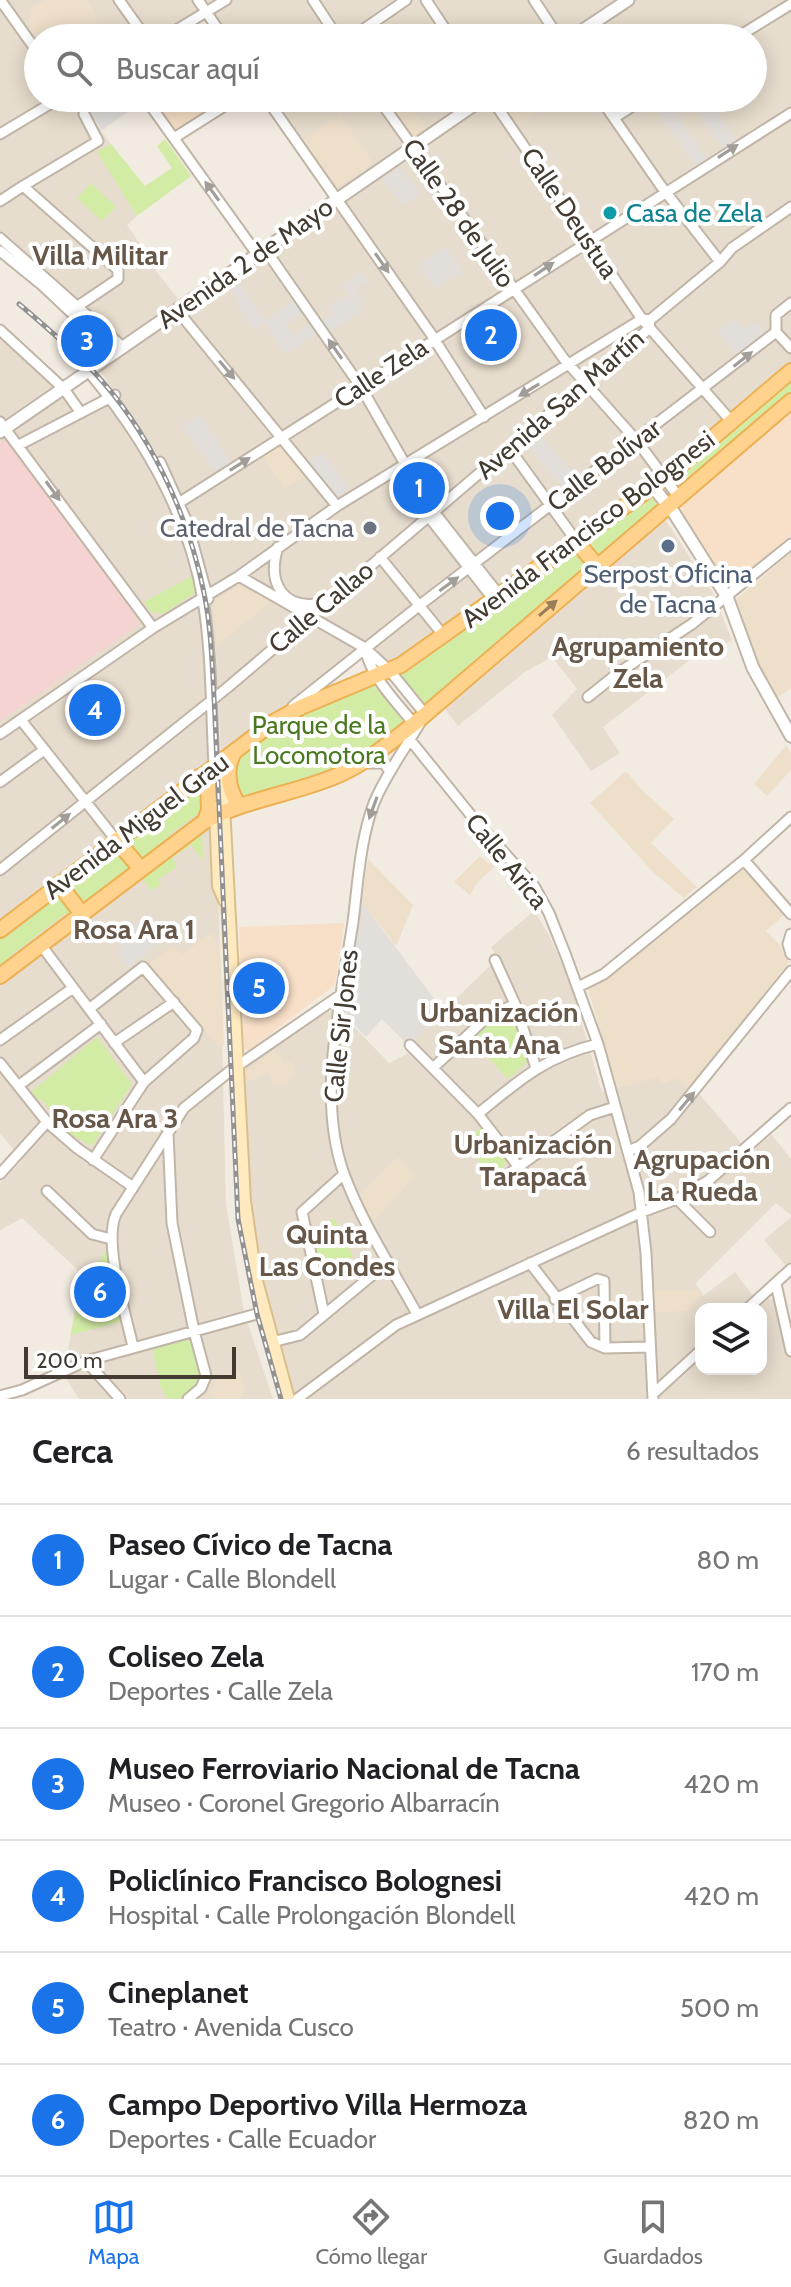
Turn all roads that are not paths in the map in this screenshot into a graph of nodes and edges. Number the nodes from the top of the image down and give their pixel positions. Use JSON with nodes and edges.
{"nodes":[{"id":1,"x":119,"y":0,"type":"edge"},
{"id":2,"x":198,"y":0,"type":"edge"},
{"id":3,"x":226,"y":0,"type":"edge"},
{"id":4,"x":313,"y":0,"type":"edge"},
{"id":5,"x":406,"y":0,"type":"edge"},
{"id":6,"x":426,"y":0,"type":"edge"},
{"id":7,"x":534,"y":0,"type":"edge"},
{"id":8,"x":628,"y":0,"type":"edge"},
{"id":9,"x":1,"y":1,"type":"edge"},
{"id":10,"x":791,"y":4,"type":"edge"},
{"id":11,"x":206,"y":12,"type":"junction"},
{"id":12,"x":136,"y":24,"type":"edge"},
{"id":13,"x":186,"y":24,"type":"edge"},
{"id":14,"x":214,"y":24,"type":"edge"},
{"id":15,"x":329,"y":24,"type":"edge"},
{"id":16,"x":371,"y":24,"type":"edge"},
{"id":17,"x":442,"y":24,"type":"edge"},
{"id":18,"x":550,"y":24,"type":"edge"},
{"id":19,"x":592,"y":24,"type":"edge"},
{"id":20,"x":759,"y":24,"type":"edge"},
{"id":21,"x":24,"y":33,"type":"edge"},
{"id":22,"x":37,"y":112,"type":"edge"},
{"id":23,"x":155,"y":112,"type":"edge"},
{"id":24,"x":215,"y":112,"type":"edge"},
{"id":25,"x":276,"y":112,"type":"edge"},
{"id":26,"x":388,"y":112,"type":"edge"},
{"id":27,"x":464,"y":112,"type":"edge"},
{"id":28,"x":501,"y":112,"type":"edge"},
{"id":29,"x":610,"y":112,"type":"edge"},
{"id":30,"x":623,"y":112,"type":"edge"},
{"id":31,"x":791,"y":113,"type":"edge"},
{"id":32,"x":84,"y":114,"type":"dead end"},
{"id":33,"x":614,"y":118,"type":"junction"},
{"id":34,"x":0,"y":134,"type":"edge"},
{"id":35,"x":174,"y":138,"type":"junction"},
{"id":36,"x":413,"y":147,"type":"junction"},
{"id":37,"x":23,"y":186,"type":"junction"},
{"id":38,"x":666,"y":191,"type":"junction"},
{"id":39,"x":337,"y":199,"type":"junction"},
{"id":40,"x":0,"y":201,"type":"edge"},
{"id":41,"x":791,"y":207,"type":"edge"},
{"id":42,"x":0,"y":238,"type":"edge"},
{"id":43,"x":589,"y":239,"type":"junction"},
{"id":44,"x":0,"y":251,"type":"edge"},
{"id":45,"x":261,"y":252,"type":"junction"},
{"id":46,"x":720,"y":262,"type":"junction"},
{"id":47,"x":514,"y":289,"type":"junction"},
{"id":48,"x":791,"y":303,"type":"edge"},
{"id":49,"x":78,"y":306,"type":"junction"},
{"id":50,"x":177,"y":310,"type":"junction"},
{"id":51,"x":647,"y":322,"type":"junction"},
{"id":52,"x":0,"y":330,"type":"edge"},
{"id":53,"x":776,"y":332,"type":"junction"},
{"id":54,"x":434,"y":340,"type":"junction"},
{"id":55,"x":791,"y":348,"type":"edge"},
{"id":56,"x":119,"y":350,"type":"junction"},
{"id":57,"x":570,"y":365,"type":"junction"},
{"id":58,"x":91,"y":370,"type":"junction"},
{"id":59,"x":791,"y":371,"type":"edge"},
{"id":60,"x":587,"y":383,"type":"junction"},
{"id":61,"x":361,"y":387,"type":"junction"},
{"id":62,"x":64,"y":389,"type":"junction"},
{"id":63,"x":704,"y":389,"type":"junction"},
{"id":64,"x":113,"y":396,"type":"junction"},
{"id":65,"x":791,"y":401,"type":"edge"},
{"id":66,"x":81,"y":413,"type":"junction"},
{"id":67,"x":484,"y":417,"type":"junction"},
{"id":68,"x":731,"y":421,"type":"junction"},
{"id":69,"x":2,"y":428,"type":"edge"},
{"id":70,"x":280,"y":438,"type":"junction"},
{"id":71,"x":637,"y":441,"type":"junction"},
{"id":72,"x":19,"y":445,"type":"junction"},
{"id":73,"x":509,"y":448,"type":"junction"},
{"id":74,"x":405,"y":464,"type":"junction"},
{"id":75,"x":659,"y":482,"type":"junction"},
{"id":76,"x":673,"y":500,"type":"junction"},
{"id":77,"x":176,"y":504,"type":"junction"},
{"id":78,"x":337,"y":506,"type":"junction"},
{"id":79,"x":550,"y":506,"type":"junction"},
{"id":80,"x":432,"y":514,"type":"junction"},
{"id":81,"x":577,"y":542,"type":"junction"},
{"id":82,"x":791,"y":544,"type":"edge"},
{"id":83,"x":278,"y":547,"type":"junction"},
{"id":84,"x":380,"y":557,"type":"junction"},
{"id":85,"x":472,"y":566,"type":"junction"},
{"id":86,"x":597,"y":566,"type":"junction"},
{"id":87,"x":239,"y":576,"type":"junction"},
{"id":88,"x":205,"y":596,"type":"junction"},
{"id":89,"x":727,"y":597,"type":"junction"},
{"id":90,"x":497,"y":598,"type":"junction"},
{"id":91,"x":327,"y":602,"type":"junction"},
{"id":92,"x":420,"y":605,"type":"junction"},
{"id":93,"x":309,"y":617,"type":"junction"},
{"id":94,"x":153,"y":628,"type":"junction"},
{"id":95,"x":444,"y":636,"type":"junction"},
{"id":96,"x":365,"y":648,"type":"junction"},
{"id":97,"x":383,"y":673,"type":"junction"},
{"id":98,"x":214,"y":697,"type":"junction"},
{"id":99,"x":588,"y":697,"type":"dead end"},
{"id":100,"x":419,"y":719,"type":"junction"},
{"id":101,"x":21,"y":720,"type":"junction"},
{"id":102,"x":272,"y":723,"type":"junction"},
{"id":103,"x":0,"y":734,"type":"edge"},
{"id":104,"x":791,"y":736,"type":"edge"},
{"id":105,"x":411,"y":741,"type":"junction"},
{"id":106,"x":44,"y":750,"type":"junction"},
{"id":107,"x":235,"y":751,"type":"junction"},
{"id":108,"x":218,"y":764,"type":"junction"},
{"id":109,"x":363,"y":764,"type":"junction"},
{"id":110,"x":390,"y":772,"type":"junction"},
{"id":111,"x":199,"y":777,"type":"junction"},
{"id":112,"x":0,"y":782,"type":"edge"},
{"id":113,"x":85,"y":802,"type":"junction"},
{"id":114,"x":239,"y":805,"type":"junction"},
{"id":115,"x":215,"y":816,"type":"junction"},
{"id":116,"x":791,"y":817,"type":"edge"},
{"id":117,"x":116,"y":840,"type":"junction"},
{"id":118,"x":744,"y":860,"type":"junction"},
{"id":119,"x":141,"y":869,"type":"junction"},
{"id":120,"x":0,"y":870,"type":"edge"},
{"id":121,"x":59,"y":884,"type":"junction"},
{"id":122,"x":82,"y":914,"type":"junction"},
{"id":123,"x":791,"y":914,"type":"edge"},
{"id":124,"x":0,"y":930,"type":"edge"},
{"id":125,"x":791,"y":934,"type":"edge"},
{"id":126,"x":41,"y":945,"type":"junction"},
{"id":127,"x":791,"y":954,"type":"edge"},
{"id":128,"x":495,"y":960,"type":"dead end"},
{"id":129,"x":791,"y":971,"type":"edge"},
{"id":130,"x":0,"y":976,"type":"edge"},
{"id":131,"x":578,"y":987,"type":"junction"},
{"id":132,"x":73,"y":988,"type":"junction"},
{"id":133,"x":342,"y":994,"type":"junction"},
{"id":134,"x":174,"y":1002,"type":"junction"},
{"id":135,"x":515,"y":1004,"type":"junction"},
{"id":136,"x":89,"y":1009,"type":"junction"},
{"id":137,"x":101,"y":1024,"type":"junction"},
{"id":138,"x":0,"y":1040,"type":"edge"},
{"id":139,"x":114,"y":1043,"type":"junction"},
{"id":140,"x":598,"y":1044,"type":"junction"},
{"id":141,"x":410,"y":1045,"type":"dead end"},
{"id":142,"x":0,"y":1063,"type":"edge"},
{"id":143,"x":236,"y":1067,"type":"junction"},
{"id":144,"x":433,"y":1068,"type":"junction"},
{"id":145,"x":536,"y":1068,"type":"junction"},
{"id":146,"x":144,"y":1082,"type":"junction"},
{"id":147,"x":18,"y":1086,"type":"junction"},
{"id":148,"x":615,"y":1107,"type":"junction"},
{"id":149,"x":791,"y":1108,"type":"edge"},
{"id":150,"x":478,"y":1114,"type":"junction"},
{"id":151,"x":47,"y":1122,"type":"junction"},
{"id":152,"x":168,"y":1132,"type":"junction"},
{"id":153,"x":628,"y":1151,"type":"junction"},
{"id":154,"x":93,"y":1160,"type":"junction"},
{"id":155,"x":518,"y":1166,"type":"junction"},
{"id":156,"x":0,"y":1174,"type":"edge"},
{"id":157,"x":344,"y":1174,"type":"junction"},
{"id":158,"x":499,"y":1181,"type":"dead end"},
{"id":159,"x":133,"y":1187,"type":"junction"},
{"id":160,"x":47,"y":1191,"type":"dead end"},
{"id":161,"x":677,"y":1199,"type":"junction"},
{"id":162,"x":642,"y":1212,"type":"junction"},
{"id":163,"x":710,"y":1232,"type":"dead end"},
{"id":164,"x":111,"y":1239,"type":"junction"},
{"id":165,"x":388,"y":1262,"type":"junction"},
{"id":166,"x":530,"y":1263,"type":"junction"},
{"id":167,"x":791,"y":1269,"type":"edge"},
{"id":168,"x":776,"y":1284,"type":"junction"},
{"id":169,"x":555,"y":1299,"type":"junction"},
{"id":170,"x":754,"y":1303,"type":"edge"},
{"id":171,"x":264,"y":1312,"type":"junction"},
{"id":172,"x":324,"y":1314,"type":"junction"},
{"id":173,"x":417,"y":1314,"type":"junction"},
{"id":174,"x":194,"y":1331,"type":"junction"},
{"id":175,"x":272,"y":1342,"type":"junction"},
{"id":176,"x":133,"y":1347,"type":"junction"},
{"id":177,"x":650,"y":1347,"type":"junction"},
{"id":178,"x":605,"y":1348,"type":"junction"},
{"id":179,"x":791,"y":1351,"type":"edge"},
{"id":180,"x":695,"y":1356,"type":"edge"},
{"id":181,"x":86,"y":1361,"type":"junction"},
{"id":182,"x":1,"y":1394,"type":"edge"},
{"id":183,"x":653,"y":1396,"type":"edge"},
{"id":184,"x":120,"y":1399,"type":"edge"},
{"id":185,"x":188,"y":1399,"type":"edge"},
{"id":186,"x":288,"y":1399,"type":"edge"},
{"id":187,"x":297,"y":1399,"type":"edge"}],
"edges":[{"from":1,"to":12,"type":"street"},
{"from":2,"to":11,"type":"street"},
{"from":3,"to":11,"type":"street"},
{"from":4,"to":15,"type":"street"},
{"from":5,"to":16,"type":"street"},
{"from":6,"to":17,"type":"street"},
{"from":7,"to":18,"type":"street"},
{"from":8,"to":19,"type":"street"},
{"from":9,"to":21,"type":"street"},
{"from":10,"to":20,"type":"street"},
{"from":11,"to":13,"type":"street"},
{"from":11,"to":14,"type":"street"},
{"from":22,"to":34,"type":"street"},
{"from":23,"to":35,"type":"street"},
{"from":24,"to":35,"type":"street"},
{"from":25,"to":39,"type":"street"},
{"from":26,"to":36,"type":"street","name":"Calle 28 de Julio"},
{"from":27,"to":36,"type":"street","name":"Avenida 2 de Mayo"},
{"from":28,"to":43,"type":"street","name":"Calle Deustua"},
{"from":29,"to":33,"type":"street"},
{"from":30,"to":33,"type":"street"},
{"from":38,"to":31,"type":"street","name":"Calle Zela","one_way":true},
{"from":32,"to":37,"type":"street"},
{"from":33,"to":38,"type":"street"},
{"from":45,"to":35,"type":"street","one_way":true},
{"from":36,"to":39,"type":"street","name":"Avenida 2 de Mayo"},
{"from":36,"to":47,"type":"street","name":"Calle 28 de Julio"},
{"from":37,"to":40,"type":"street"},
{"from":37,"to":49,"type":"street"},
{"from":38,"to":43,"type":"street","name":"Calle Zela"},
{"from":38,"to":46,"type":"street"},
{"from":39,"to":45,"type":"street","name":"Avenida 2 de Mayo"},
{"from":39,"to":54,"type":"street","one_way":true},
{"from":41,"to":46,"type":"street","name":"Avenida San Martín"},
{"from":42,"to":49,"type":"street"},
{"from":47,"to":43,"type":"street","name":"Calle Zela","one_way":true},
{"from":43,"to":51,"type":"street","name":"Calle Deustua"},
{"from":44,"to":56,"type":"street"},
{"from":45,"to":50,"type":"street","name":"Avenida 2 de Mayo"},
{"from":61,"to":45,"type":"street","one_way":true},
{"from":46,"to":51,"type":"street","name":"Avenida San Martín"},
{"from":47,"to":54,"type":"street","name":"Calle Zela"},
{"from":47,"to":57,"type":"street","name":"Calle 28 de Julio"},
{"from":48,"to":53,"type":"street","name":"Calle Bolívar"},
{"from":49,"to":56,"type":"street"},
{"from":50,"to":56,"type":"street","name":"Avenida 2 de Mayo"},
{"from":50,"to":70,"type":"street","one_way":true},
{"from":51,"to":57,"type":"street","name":"Avenida San Martín"},
{"from":51,"to":60,"type":"street","name":"Avenida San Martín"},
{"from":51,"to":63,"type":"street","name":"Calle Deustua"},
{"from":52,"to":62,"type":"street"},
{"from":53,"to":55,"type":"street"},
{"from":63,"to":53,"type":"street","name":"Calle Bolívar","one_way":true},
{"from":54,"to":61,"type":"street","name":"Calle Zela"},
{"from":54,"to":67,"type":"street"},
{"from":56,"to":58,"type":"street","name":"Avenida 2 de Mayo"},
{"from":57,"to":60,"type":"street","name":"Calle 28 de Julio"},
{"from":57,"to":67,"type":"street","name":"Avenida San Martín","one_way":true},
{"from":58,"to":62,"type":"street","name":"Avenida 2 de Mayo"},
{"from":58,"to":64,"type":"street"},
{"from":59,"to":68,"type":"main road","name":"Avenida Francisco Bolognesi"},
{"from":60,"to":71,"type":"street","name":"Calle 28 de Julio"},
{"from":60,"to":73,"type":"street","name":"Avenida San Martín"},
{"from":61,"to":70,"type":"street","name":"Calle Zela"},
{"from":61,"to":74,"type":"street"},
{"from":62,"to":66,"type":"street"},
{"from":62,"to":69,"type":"street","name":"Avenida 2 de Mayo"},
{"from":63,"to":68,"type":"street","name":"Calle Deustua"},
{"from":63,"to":71,"type":"street","name":"Calle Bolívar"},
{"from":64,"to":66,"type":"street"},
{"from":64,"to":77,"type":"street"},
{"from":65,"to":76,"type":"main road","name":"Avenida Francisco Bolognesi"},
{"from":66,"to":72,"type":"street"},
{"from":67,"to":74,"type":"street","name":"Avenida San Martín"},
{"from":68,"to":75,"type":"main road","name":"Avenida Francisco Bolognesi"},
{"from":69,"to":72,"type":"street"},
{"from":77,"to":70,"type":"street","name":"Calle Zela","one_way":true},
{"from":70,"to":78,"type":"street"},
{"from":71,"to":75,"type":"street","name":"Calle 28 de Julio"},
{"from":71,"to":79,"type":"street","name":"Calle Bolívar"},
{"from":72,"to":94,"type":"street","one_way":true},
{"from":73,"to":79,"type":"street"},
{"from":73,"to":80,"type":"street","name":"Avenida San Martín"},
{"from":74,"to":78,"type":"street","name":"Avenida San Martín"},
{"from":75,"to":76,"type":"street"},
{"from":75,"to":81,"type":"main road","name":"Avenida Francisco Bolognesi"},
{"from":76,"to":86,"type":"main road","name":"Avenida Francisco Bolognesi"},
{"from":76,"to":89,"type":"street"},
{"from":77,"to":88,"type":"street"},
{"from":78,"to":83,"type":"street","name":"Avenida San Martín"},
{"from":79,"to":81,"type":"street"},
{"from":79,"to":85,"type":"street","name":"Calle Bolívar"},
{"from":80,"to":84,"type":"street","name":"Calle Callao"},
{"from":80,"to":85,"type":"street"},
{"from":81,"to":86,"type":"main road"},
{"from":81,"to":90,"type":"main road","name":"Avenida Francisco Bolognesi"},
{"from":82,"to":89,"type":"street"},
{"from":83,"to":87,"type":"street","name":"Avenida San Martín"},
{"from":83,"to":91,"type":"street"},
{"from":84,"to":91,"type":"street","name":"Calle Callao"},
{"from":84,"to":92,"type":"street"},
{"from":85,"to":90,"type":"street"},
{"from":92,"to":85,"type":"street","name":"Calle Bolívar","one_way":true},
{"from":100,"to":86,"type":"main road","name":"Avenida Francisco Bolognesi","one_way":true},
{"from":87,"to":88,"type":"street","name":"Avenida San Martín"},
{"from":87,"to":93,"type":"street"},
{"from":88,"to":94,"type":"street","name":"Avenida San Martín"},
{"from":88,"to":98,"type":"street"},
{"from":89,"to":99,"type":"street"},
{"from":89,"to":104,"type":"street"},
{"from":90,"to":95,"type":"main road","name":"Avenida Francisco Bolognesi"},
{"from":91,"to":93,"type":"street","name":"Calle Callao"},
{"from":92,"to":95,"type":"street"},
{"from":92,"to":96,"type":"street","name":"Calle Bolívar"},
{"from":93,"to":96,"type":"street"},
{"from":93,"to":98,"type":"street","name":"Calle Callao"},
{"from":94,"to":101,"type":"street","name":"Avenida San Martín"},
{"from":95,"to":97,"type":"main road","name":"Avenida Francisco Bolognesi"},
{"from":96,"to":97,"type":"street"},
{"from":96,"to":97,"type":"street"},
{"from":96,"to":102,"type":"street","name":"Avenida Miguel Grau"},
{"from":97,"to":100,"type":"street"},
{"from":97,"to":100,"type":"street"},
{"from":97,"to":102,"type":"main road","name":"Avenida Miguel Grau"},
{"from":98,"to":108,"type":"street"},
{"from":98,"to":113,"type":"street","name":"Calle Callao"},
{"from":100,"to":105,"type":"street"},
{"from":100,"to":105,"type":"street"},
{"from":100,"to":109,"type":"main road","name":"Avenida Miguel Grau"},
{"from":101,"to":103,"type":"street","name":"Avenida San Martín"},
{"from":101,"to":106,"type":"street"},
{"from":102,"to":107,"type":"main road","name":"Avenida Miguel Grau"},
{"from":105,"to":110,"type":"street","name":"Calle Sir Jones"},
{"from":105,"to":131,"type":"street","name":"Calle Arica"},
{"from":106,"to":112,"type":"street"},
{"from":106,"to":113,"type":"street"},
{"from":107,"to":108,"type":"main road","name":"Avenida Miguel Grau"},
{"from":107,"to":114,"type":"main road"},
{"from":108,"to":111,"type":"main road","name":"Avenida Miguel Grau"},
{"from":108,"to":115,"type":"main road"},
{"from":109,"to":110,"type":"street"},
{"from":109,"to":114,"type":"main road","name":"Avenida Miguel Grau"},
{"from":110,"to":133,"type":"street","name":"Calle Sir Jones","one_way":true},
{"from":111,"to":115,"type":"main road"},
{"from":111,"to":117,"type":"main road","name":"Avenida Miguel Grau"},
{"from":113,"to":117,"type":"street"},
{"from":120,"to":113,"type":"street","name":"Calle Callao","one_way":true},
{"from":114,"to":115,"type":"main road","name":"Avenida Miguel Grau"},
{"from":115,"to":119,"type":"main road","name":"Avenida Miguel Grau"},
{"from":115,"to":143,"type":"main road"},
{"from":116,"to":118,"type":"street"},
{"from":117,"to":119,"type":"main road"},
{"from":117,"to":121,"type":"main road","name":"Avenida Miguel Grau"},
{"from":118,"to":123,"type":"street"},
{"from":118,"to":131,"type":"street"},
{"from":119,"to":122,"type":"main road","name":"Avenida Miguel Grau"},
{"from":121,"to":122,"type":"main road"},
{"from":121,"to":124,"type":"main road","name":"Avenida Miguel Grau"},
{"from":122,"to":126,"type":"main road","name":"Avenida Miguel Grau"},
{"from":125,"to":127,"type":"street"},
{"from":126,"to":130,"type":"main road","name":"Avenida Miguel Grau"},
{"from":126,"to":132,"type":"street"},
{"from":128,"to":135,"type":"street"},
{"from":153,"to":129,"type":"street","one_way":true},
{"from":131,"to":140,"type":"street","name":"Calle Arica"},
{"from":132,"to":136,"type":"street"},
{"from":132,"to":138,"type":"street"},
{"from":133,"to":143,"type":"street"},
{"from":133,"to":157,"type":"street","name":"Calle Sir Jones"},
{"from":134,"to":136,"type":"street"},
{"from":134,"to":139,"type":"street"},
{"from":134,"to":146,"type":"street"},
{"from":135,"to":144,"type":"street"},
{"from":135,"to":145,"type":"street"},
{"from":136,"to":137,"type":"street"},
{"from":137,"to":139,"type":"street"},
{"from":137,"to":147,"type":"street"},
{"from":139,"to":146,"type":"street"},
{"from":140,"to":145,"type":"street"},
{"from":140,"to":148,"type":"street","name":"Calle Arica"},
{"from":141,"to":144,"type":"street"},
{"from":142,"to":147,"type":"street"},
{"from":143,"to":152,"type":"street"},
{"from":143,"to":171,"type":"main road"},
{"from":144,"to":150,"type":"street"},
{"from":145,"to":150,"type":"street"},
{"from":146,"to":154,"type":"street"},
{"from":147,"to":151,"type":"street"},
{"from":148,"to":153,"type":"street","name":"Calle Arica"},
{"from":148,"to":155,"type":"street"},
{"from":149,"to":161,"type":"street"},
{"from":150,"to":155,"type":"street"},
{"from":151,"to":154,"type":"street"},
{"from":151,"to":156,"type":"street"},
{"from":152,"to":159,"type":"street"},
{"from":152,"to":174,"type":"street"},
{"from":153,"to":162,"type":"street","name":"Calle Arica"},
{"from":154,"to":159,"type":"street"},
{"from":155,"to":158,"type":"street"},
{"from":157,"to":165,"type":"street","name":"Calle Sir Jones"},
{"from":157,"to":172,"type":"street"},
{"from":159,"to":164,"type":"street"},
{"from":160,"to":164,"type":"street"},
{"from":161,"to":162,"type":"street"},
{"from":161,"to":163,"type":"street"},
{"from":162,"to":166,"type":"street"},
{"from":162,"to":177,"type":"street","name":"Calle Arica"},
{"from":164,"to":176,"type":"street"},
{"from":165,"to":172,"type":"street"},
{"from":165,"to":173,"type":"street","name":"Calle Sir Jones"},
{"from":166,"to":169,"type":"street"},
{"from":166,"to":173,"type":"street"},
{"from":167,"to":168,"type":"street"},
{"from":168,"to":170,"type":"street"},
{"from":168,"to":179,"type":"street"},
{"from":169,"to":178,"type":"street"},
{"from":169,"to":178,"type":"street"},
{"from":171,"to":174,"type":"street"},
{"from":171,"to":175,"type":"main road"},
{"from":172,"to":175,"type":"street"},
{"from":173,"to":187,"type":"street"},
{"from":174,"to":176,"type":"street"},
{"from":174,"to":185,"type":"street"},
{"from":175,"to":186,"type":"main road"},
{"from":176,"to":181,"type":"street"},
{"from":177,"to":178,"type":"street"},
{"from":177,"to":183,"type":"street","name":"Calle Arica"},
{"from":180,"to":183,"type":"street"},
{"from":181,"to":182,"type":"street"},
{"from":181,"to":184,"type":"street"}]}
